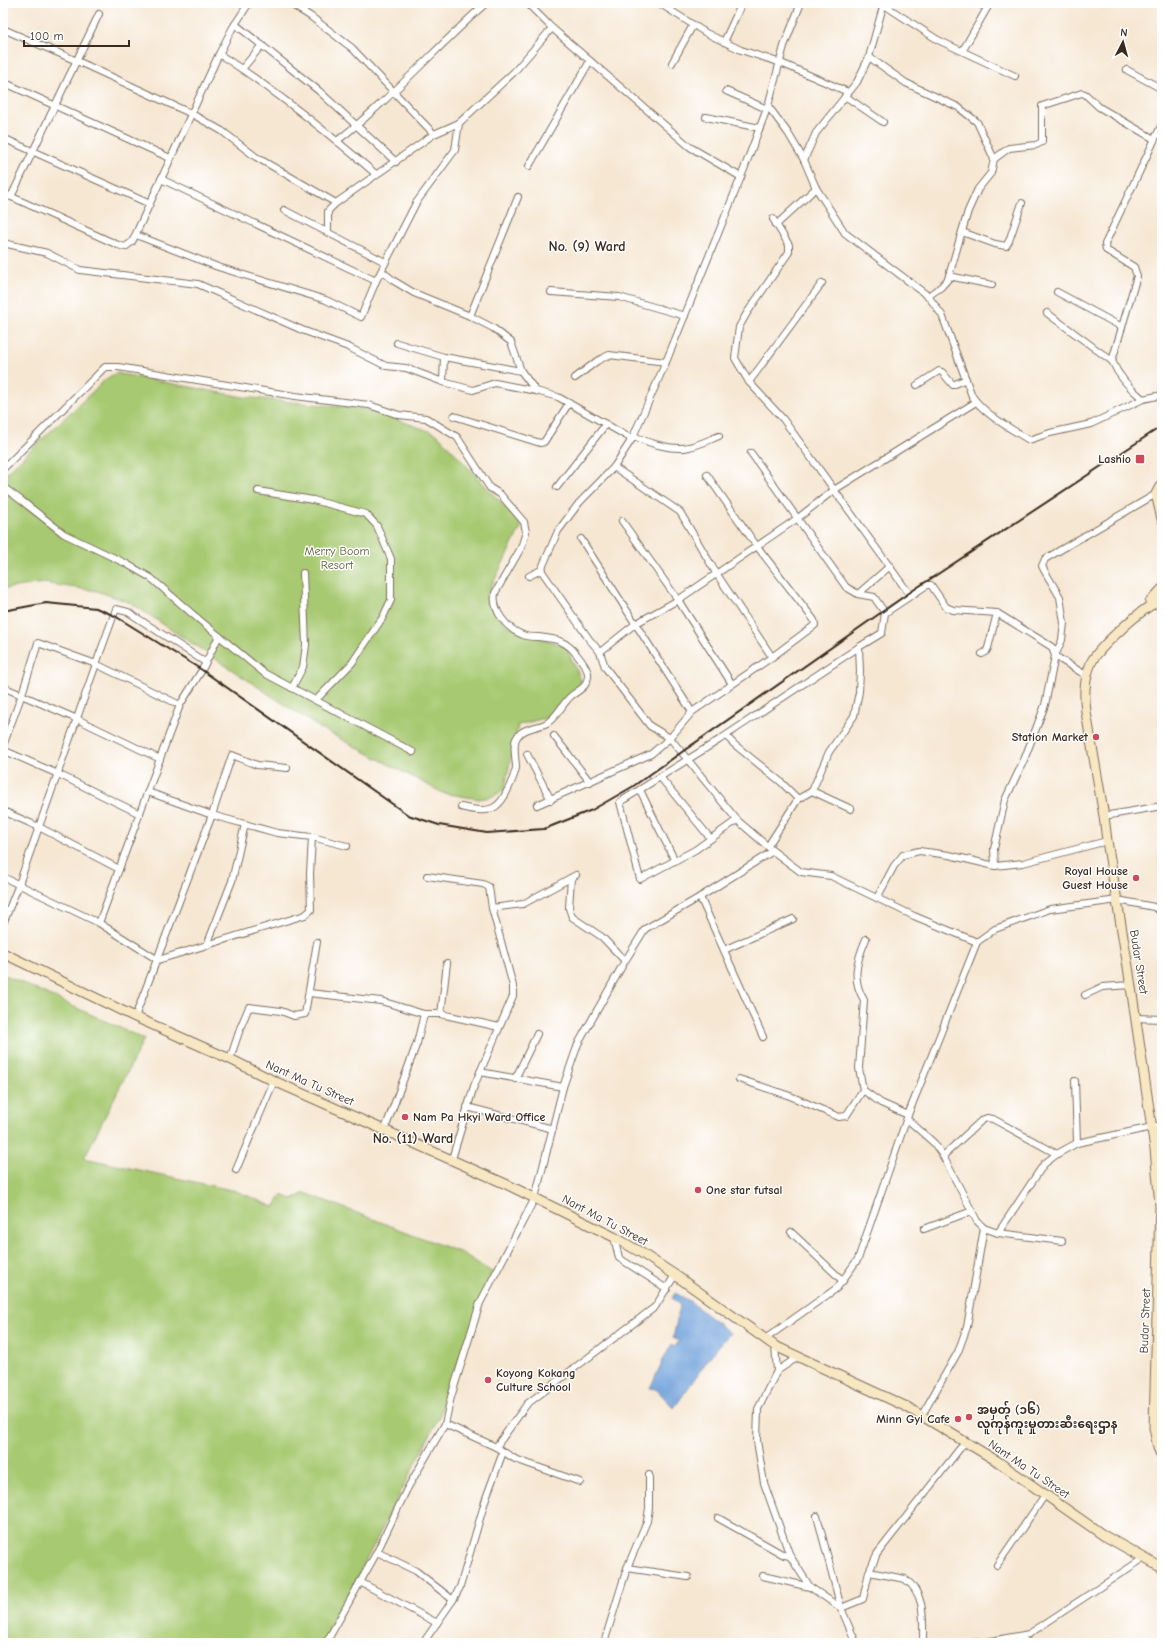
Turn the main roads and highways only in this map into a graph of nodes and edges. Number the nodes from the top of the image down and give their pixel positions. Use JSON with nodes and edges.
{"nodes":[{"id":1,"x":1162,"y":483,"type":"edge"},
{"id":2,"x":1162,"y":519,"type":"edge"},
{"id":3,"x":1162,"y":589,"type":"edge"},
{"id":4,"x":1162,"y":600,"type":"edge"},
{"id":5,"x":1141,"y":612,"type":"junction"},
{"id":6,"x":3,"y":953,"type":"edge"},
{"id":7,"x":1160,"y":1299,"type":"edge"},
{"id":8,"x":1158,"y":1407,"type":"edge"},
{"id":9,"x":1162,"y":1457,"type":"edge"},
{"id":10,"x":1162,"y":1568,"type":"edge"}],
"edges":[{"from":1,"to":2,"type":"main road"},
{"from":3,"to":5,"type":"main road"},
{"from":4,"to":5,"type":"main road","name":"Budar Street"},
{"from":5,"to":7,"type":"main road","name":"Budar Street"},
{"from":6,"to":10,"type":"main road","name":"Nant Ma Tu Street"},
{"from":7,"to":8,"type":"main road","name":"Budar Street"},
{"from":8,"to":9,"type":"main road","name":"Budar Street"}]}
